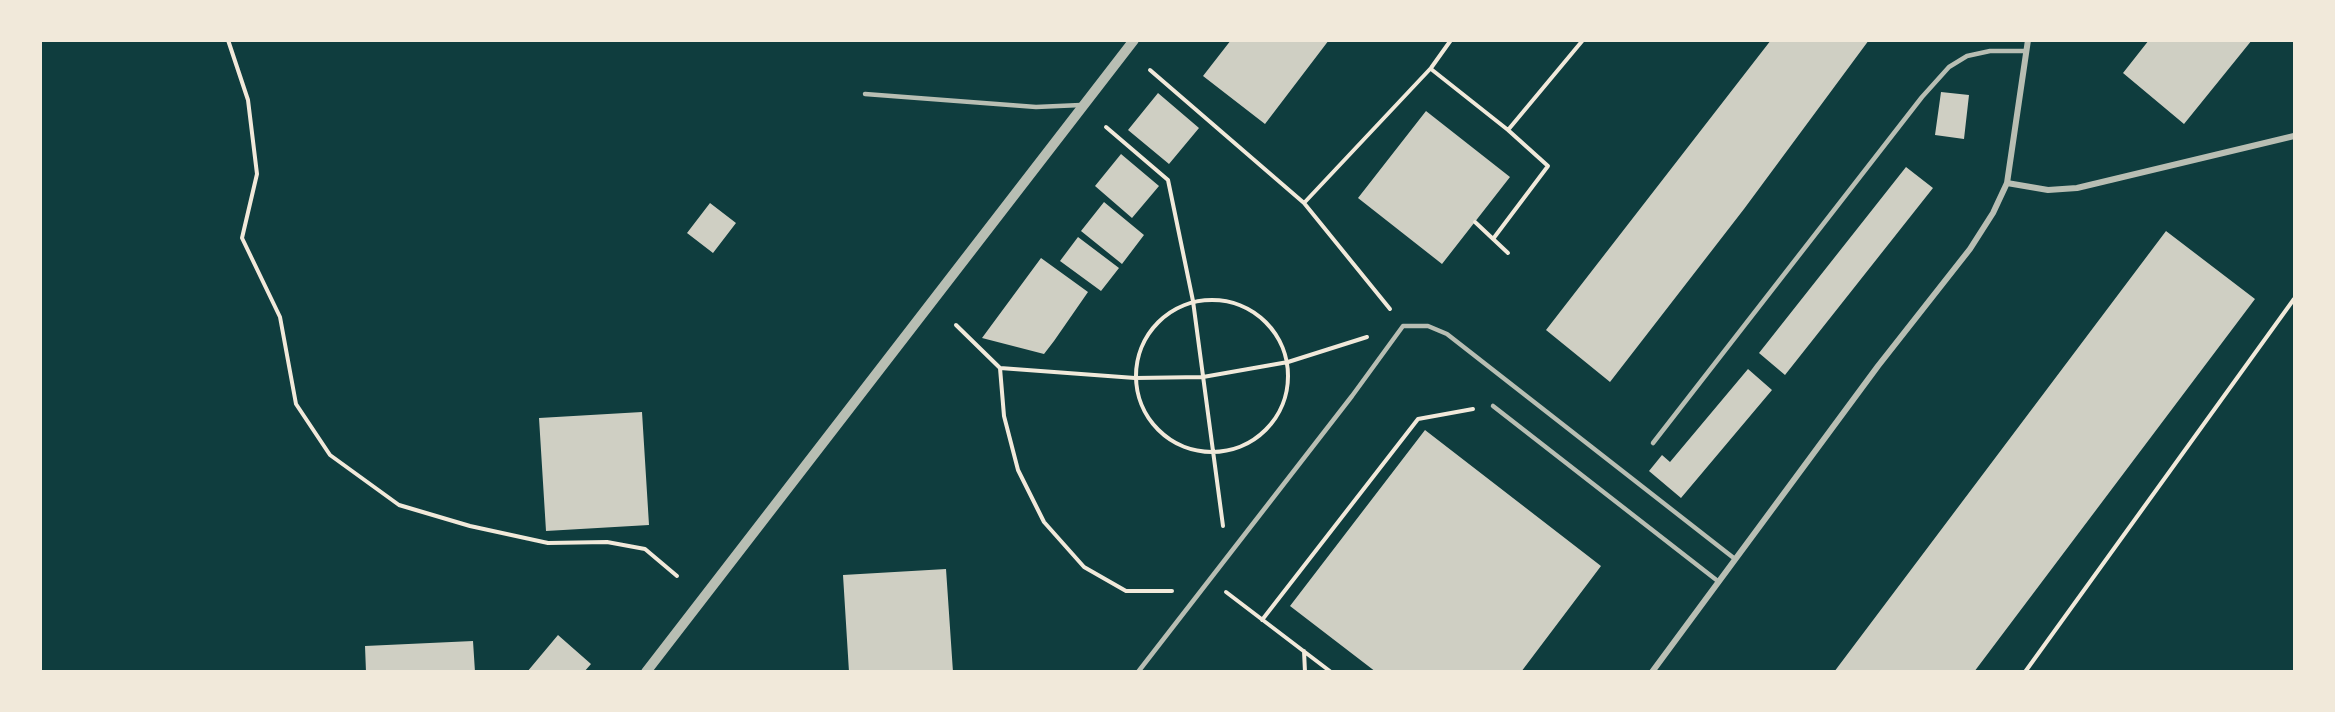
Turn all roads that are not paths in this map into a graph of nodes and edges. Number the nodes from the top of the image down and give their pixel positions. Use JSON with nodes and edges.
{"nodes":[{"id":1,"x":1134,"y":40,"type":"edge"},
{"id":2,"x":2028,"y":40,"type":"edge"},
{"id":3,"x":2026,"y":51,"type":"junction"},
{"id":4,"x":865,"y":94,"type":"dead end"},
{"id":5,"x":1083,"y":105,"type":"junction"},
{"id":6,"x":2295,"y":136,"type":"edge"},
{"id":7,"x":2007,"y":183,"type":"junction"},
{"id":8,"x":1493,"y":406,"type":"road end"},
{"id":9,"x":1653,"y":442,"type":"dead end"},
{"id":10,"x":1735,"y":560,"type":"junction"},
{"id":11,"x":1719,"y":582,"type":"junction"},
{"id":12,"x":646,"y":672,"type":"edge"},
{"id":13,"x":1138,"y":672,"type":"edge"},
{"id":14,"x":1652,"y":672,"type":"edge"}],
"edges":[{"from":1,"to":5,"type":"street"},
{"from":2,"to":3,"type":"street"},
{"from":3,"to":7,"type":"street"},
{"from":3,"to":9,"type":"lane"},
{"from":4,"to":5,"type":"lane"},
{"from":5,"to":12,"type":"street"},
{"from":6,"to":7,"type":"street"},
{"from":7,"to":10,"type":"street"},
{"from":8,"to":11,"type":"lane"},
{"from":10,"to":11,"type":"street"},
{"from":10,"to":13,"type":"lane"},
{"from":11,"to":14,"type":"street"}]}
